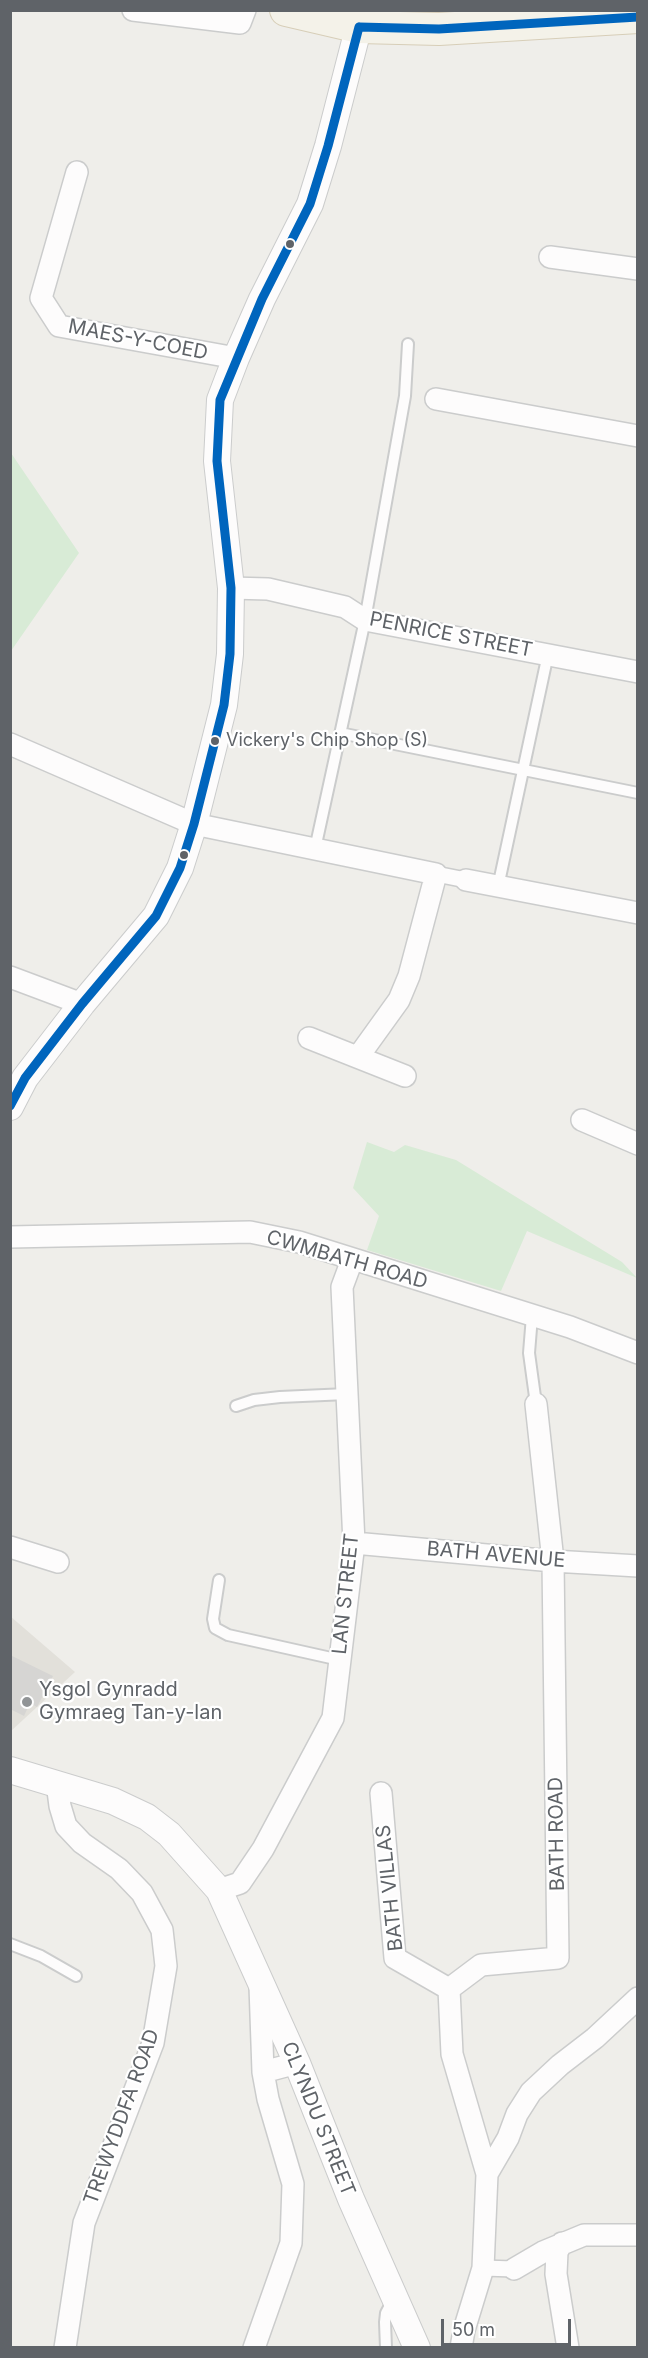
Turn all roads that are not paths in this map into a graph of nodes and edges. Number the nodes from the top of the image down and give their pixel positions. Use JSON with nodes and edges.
{"nodes":[{"id":1,"x":133,"y":10,"type":"edge"},
{"id":2,"x":245,"y":10,"type":"edge"},
{"id":3,"x":286,"y":10,"type":"edge"},
{"id":4,"x":638,"y":17,"type":"edge"},
{"id":5,"x":361,"y":19,"type":"edge"},
{"id":6,"x":77,"y":172,"type":"dead end"},
{"id":7,"x":550,"y":256,"type":"dead end"},
{"id":8,"x":638,"y":269,"type":"edge"},
{"id":9,"x":408,"y":344,"type":"dead end"},
{"id":10,"x":236,"y":358,"type":"junction"},
{"id":11,"x":436,"y":399,"type":"dead end"},
{"id":12,"x":638,"y":436,"type":"edge"},
{"id":13,"x":231,"y":588,"type":"junction"},
{"id":14,"x":365,"y":620,"type":"junction"},
{"id":15,"x":548,"y":654,"type":"junction"},
{"id":16,"x":638,"y":672,"type":"edge"},
{"id":17,"x":340,"y":733,"type":"junction"},
{"id":18,"x":10,"y":744,"type":"edge"},
{"id":19,"x":523,"y":769,"type":"junction"},
{"id":20,"x":638,"y":793,"type":"edge"},
{"id":21,"x":194,"y":824,"type":"junction"},
{"id":22,"x":315,"y":849,"type":"junction"},
{"id":23,"x":436,"y":874,"type":"junction"},
{"id":24,"x":466,"y":880,"type":"joint"},
{"id":25,"x":498,"y":887,"type":"junction"},
{"id":26,"x":638,"y":913,"type":"edge"},
{"id":27,"x":10,"y":977,"type":"edge"},
{"id":28,"x":82,"y":1004,"type":"junction"},
{"id":29,"x":309,"y":1038,"type":"dead end"},
{"id":30,"x":358,"y":1057,"type":"junction"},
{"id":31,"x":405,"y":1076,"type":"dead end"},
{"id":32,"x":10,"y":1107,"type":"edge"},
{"id":33,"x":582,"y":1120,"type":"dead end"},
{"id":34,"x":638,"y":1144,"type":"edge"},
{"id":35,"x":10,"y":1237,"type":"edge"},
{"id":36,"x":352,"y":1260,"type":"junction"},
{"id":37,"x":532,"y":1316,"type":"junction"},
{"id":38,"x":638,"y":1353,"type":"edge"},
{"id":39,"x":347,"y":1394,"type":"junction"},
{"id":40,"x":536,"y":1404,"type":"joint"},
{"id":41,"x":236,"y":1406,"type":"dead end"},
{"id":42,"x":354,"y":1543,"type":"junction"},
{"id":43,"x":10,"y":1547,"type":"edge"},
{"id":44,"x":553,"y":1561,"type":"junction"},
{"id":45,"x":58,"y":1562,"type":"dead end"},
{"id":46,"x":638,"y":1566,"type":"edge"},
{"id":47,"x":219,"y":1580,"type":"dead end"},
{"id":48,"x":340,"y":1660,"type":"junction"},
{"id":49,"x":10,"y":1770,"type":"edge"},
{"id":50,"x":57,"y":1783,"type":"junction"},
{"id":51,"x":381,"y":1793,"type":"dead end"},
{"id":52,"x":219,"y":1890,"type":"junction"},
{"id":53,"x":10,"y":1944,"type":"edge"},
{"id":54,"x":76,"y":1976,"type":"dead end"},
{"id":55,"x":260,"y":1983,"type":"junction"},
{"id":56,"x":449,"y":1989,"type":"junction"},
{"id":57,"x":638,"y":1998,"type":"edge"},
{"id":58,"x":297,"y":2063,"type":"junction"},
{"id":59,"x":263,"y":2072,"type":"junction"},
{"id":60,"x":487,"y":2174,"type":"junction"},
{"id":61,"x":638,"y":2235,"type":"edge"},
{"id":62,"x":562,"y":2243,"type":"junction"},
{"id":63,"x":483,"y":2268,"type":"junction"},
{"id":64,"x":514,"y":2270,"type":"joint"},
{"id":65,"x":395,"y":2298,"type":"junction"},
{"id":66,"x":65,"y":2348,"type":"edge"},
{"id":67,"x":254,"y":2348,"type":"edge"},
{"id":68,"x":386,"y":2348,"type":"edge"},
{"id":69,"x":417,"y":2348,"type":"edge"},
{"id":70,"x":461,"y":2348,"type":"edge"},
{"id":71,"x":568,"y":2348,"type":"edge"}],
"edges":[{"from":1,"to":2,"type":"street"},
{"from":3,"to":5,"type":"main road"},
{"from":4,"to":5,"type":"main road"},
{"from":5,"to":10,"type":"street"},
{"from":6,"to":10,"type":"street","name":"MAES-Y-COED"},
{"from":7,"to":8,"type":"street"},
{"from":9,"to":14,"type":"lane"},
{"from":10,"to":13,"type":"street"},
{"from":11,"to":12,"type":"street"},
{"from":13,"to":14,"type":"street","name":"PENRICE STREET"},
{"from":13,"to":21,"type":"street"},
{"from":14,"to":15,"type":"street","name":"PENRICE STREET"},
{"from":14,"to":17,"type":"lane"},
{"from":15,"to":16,"type":"street","name":"PENRICE STREET"},
{"from":15,"to":19,"type":"lane"},
{"from":17,"to":19,"type":"lane"},
{"from":17,"to":22,"type":"lane"},
{"from":18,"to":21,"type":"street"},
{"from":19,"to":20,"type":"lane"},
{"from":19,"to":25,"type":"lane"},
{"from":21,"to":22,"type":"street"},
{"from":21,"to":28,"type":"street"},
{"from":22,"to":23,"type":"street"},
{"from":23,"to":24,"type":"street"},
{"from":23,"to":30,"type":"street"},
{"from":24,"to":25,"type":"street"},
{"from":25,"to":26,"type":"street"},
{"from":27,"to":28,"type":"street"},
{"from":28,"to":32,"type":"street"},
{"from":29,"to":30,"type":"street"},
{"from":30,"to":31,"type":"street"},
{"from":33,"to":34,"type":"street"},
{"from":35,"to":36,"type":"street","name":"CWMBATH ROAD"},
{"from":36,"to":37,"type":"street","name":"CWMBATH ROAD"},
{"from":36,"to":39,"type":"street","name":"LAN STREET"},
{"from":37,"to":38,"type":"street","name":"CWMBATH ROAD"},
{"from":37,"to":40,"type":"lane"},
{"from":39,"to":41,"type":"lane"},
{"from":39,"to":42,"type":"street","name":"LAN STREET"},
{"from":40,"to":44,"type":"street","name":"BATH ROAD"},
{"from":42,"to":44,"type":"street","name":"BATH AVENUE"},
{"from":42,"to":48,"type":"street","name":"LAN STREET"},
{"from":43,"to":45,"type":"street"},
{"from":44,"to":46,"type":"street","name":"BATH AVENUE"},
{"from":44,"to":56,"type":"street","name":"BATH ROAD"},
{"from":47,"to":48,"type":"lane"},
{"from":48,"to":52,"type":"street","name":"LAN STREET"},
{"from":49,"to":50,"type":"street","name":"CLYNDU STREET"},
{"from":50,"to":52,"type":"street","name":"CLYNDU STREET"},
{"from":50,"to":66,"type":"street","name":"TREWYDDFA ROAD"},
{"from":51,"to":56,"type":"street","name":"BATH VILLAS"},
{"from":52,"to":55,"type":"street","name":"CLYNDU STREET"},
{"from":53,"to":54,"type":"lane"},
{"from":55,"to":58,"type":"street","name":"CLYNDU STREET"},
{"from":55,"to":59,"type":"street"},
{"from":56,"to":60,"type":"street"},
{"from":57,"to":60,"type":"street"},
{"from":58,"to":59,"type":"street"},
{"from":58,"to":65,"type":"street","name":"CLYNDU STREET"},
{"from":59,"to":67,"type":"street"},
{"from":60,"to":63,"type":"street"},
{"from":61,"to":62,"type":"street"},
{"from":62,"to":64,"type":"street"},
{"from":62,"to":71,"type":"street"},
{"from":63,"to":64,"type":"street"},
{"from":63,"to":70,"type":"street"},
{"from":65,"to":68,"type":"lane"},
{"from":65,"to":69,"type":"street","name":"CLYNDU STREET"}]}
